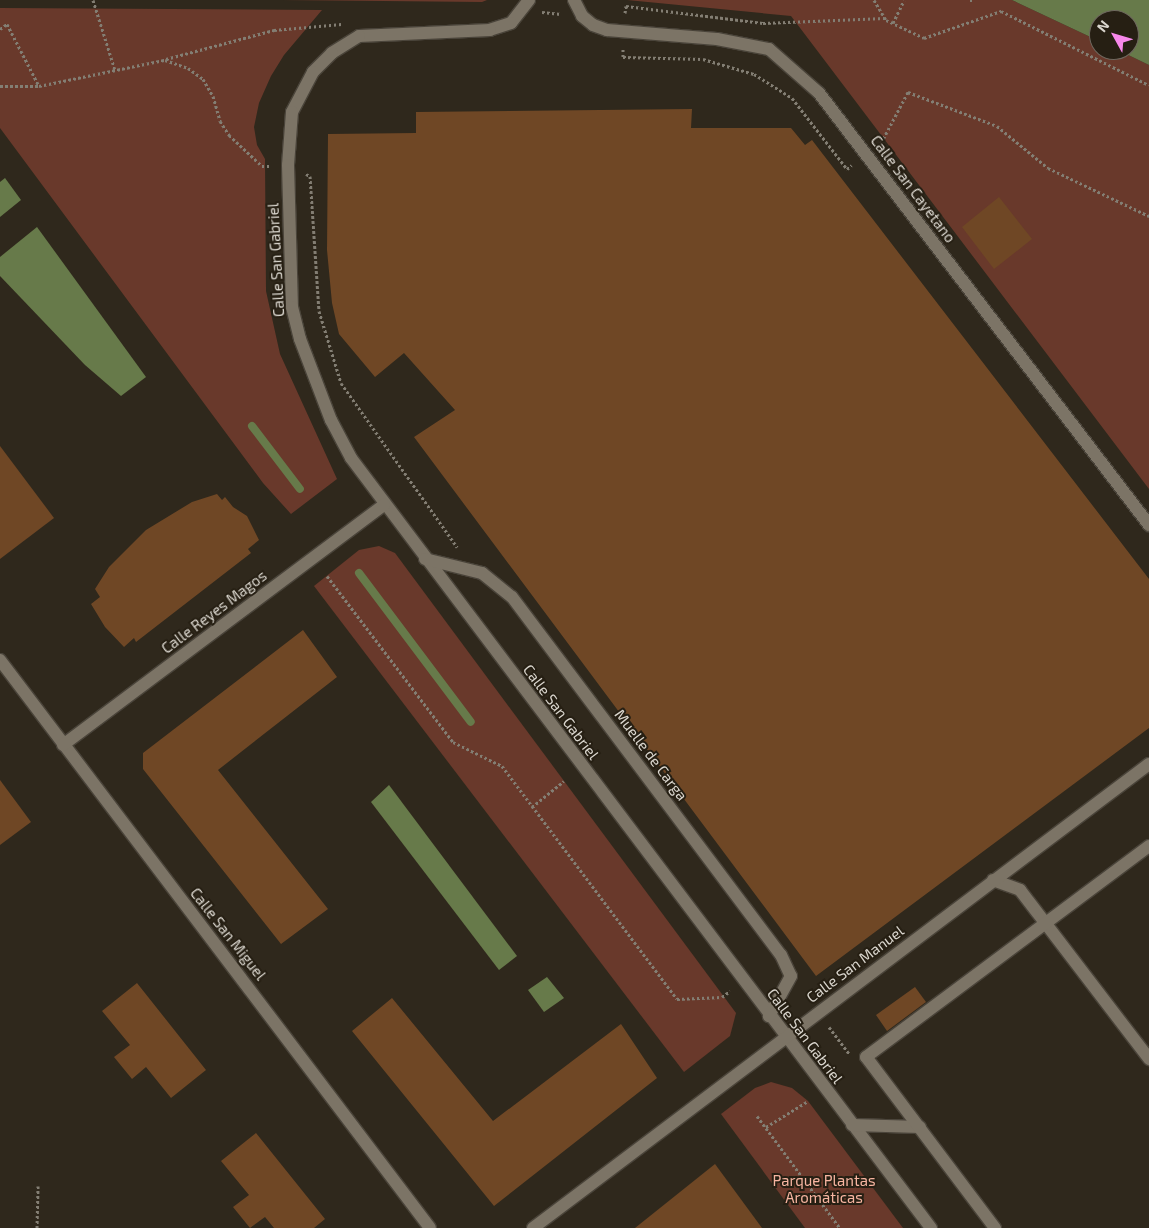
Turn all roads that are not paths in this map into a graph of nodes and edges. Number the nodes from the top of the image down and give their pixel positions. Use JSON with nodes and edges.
{"nodes":[{"id":1,"x":574,"y":0,"type":"edge"},
{"id":2,"x":527,"y":5,"type":"edge"},
{"id":3,"x":384,"y":505,"type":"junction"},
{"id":4,"x":1149,"y":525,"type":"edge"},
{"id":5,"x":425,"y":559,"type":"junction"},
{"id":6,"x":0,"y":660,"type":"edge"},
{"id":7,"x":63,"y":744,"type":"junction"},
{"id":8,"x":1149,"y":764,"type":"edge"},
{"id":9,"x":1149,"y":846,"type":"edge"},
{"id":10,"x":993,"y":880,"type":"junction"},
{"id":11,"x":1047,"y":924,"type":"junction"},
{"id":12,"x":769,"y":1016,"type":"junction"},
{"id":13,"x":785,"y":1037,"type":"junction"},
{"id":14,"x":1149,"y":1059,"type":"edge"},
{"id":15,"x":852,"y":1124,"type":"junction"},
{"id":16,"x":920,"y":1127,"type":"junction"},
{"id":17,"x":430,"y":1228,"type":"edge"},
{"id":18,"x":533,"y":1228,"type":"edge"},
{"id":19,"x":931,"y":1228,"type":"edge"},
{"id":20,"x":995,"y":1228,"type":"edge"}],
"edges":[{"from":1,"to":4,"type":"street","name":"Calle San Cayetano"},
{"from":2,"to":3,"type":"street","name":"Calle San Gabriel"},
{"from":3,"to":5,"type":"street","name":"Calle San Gabriel"},
{"from":3,"to":7,"type":"street","name":"Calle Reyes Magos"},
{"from":5,"to":12,"type":"street","name":"Calle San Gabriel"},
{"from":5,"to":12,"type":"street","name":"Muelle de Carga"},
{"from":6,"to":7,"type":"street","name":"Calle San Miguel"},
{"from":7,"to":17,"type":"street","name":"Calle San Miguel"},
{"from":8,"to":10,"type":"street","name":"Calle San Manuel"},
{"from":9,"to":11,"type":"street"},
{"from":10,"to":11,"type":"street"},
{"from":10,"to":13,"type":"street","name":"Calle San Manuel"},
{"from":11,"to":14,"type":"street"},
{"from":11,"to":16,"type":"street"},
{"from":12,"to":13,"type":"street","name":"Calle San Gabriel"},
{"from":13,"to":15,"type":"street","name":"Calle San Gabriel"},
{"from":13,"to":18,"type":"street","name":"Calle San Manuel"},
{"from":15,"to":16,"type":"street"},
{"from":15,"to":19,"type":"street","name":"Calle San Gabriel"},
{"from":16,"to":20,"type":"street"}]}
